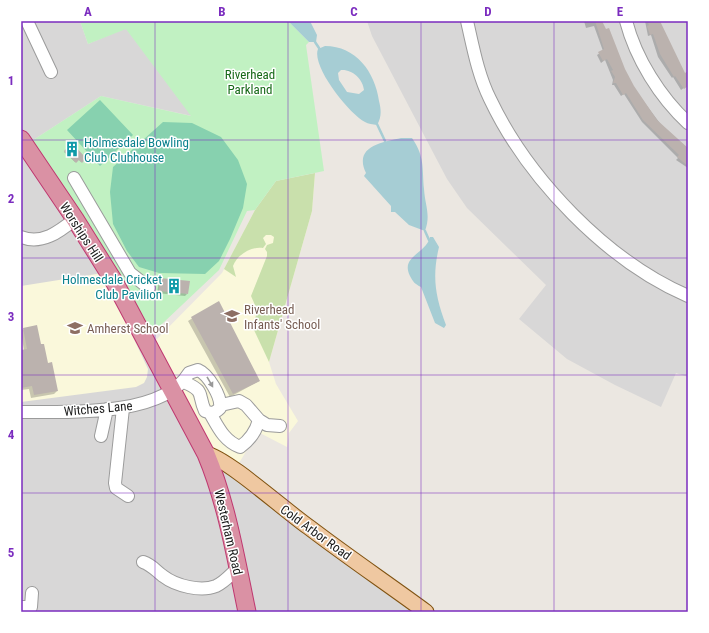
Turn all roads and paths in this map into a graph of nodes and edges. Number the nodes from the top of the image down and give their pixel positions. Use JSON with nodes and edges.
{"nodes":[{"id":1,"x":26,"y":21,"type":"edge"},
{"id":2,"x":468,"y":21,"type":"edge"},
{"id":3,"x":626,"y":21,"type":"edge"},
{"id":4,"x":51,"y":72,"type":"dead end"},
{"id":5,"x":688,"y":123,"type":"edge"},
{"id":6,"x":21,"y":140,"type":"edge"},
{"id":7,"x":74,"y":178,"type":"dead end"},
{"id":8,"x":75,"y":219,"type":"junction"},
{"id":9,"x":21,"y":237,"type":"edge"},
{"id":10,"x":130,"y":272,"type":"junction"},
{"id":11,"x":115,"y":282,"type":"junction"},
{"id":12,"x":149,"y":288,"type":"dead end"},
{"id":13,"x":688,"y":296,"type":"edge"},
{"id":14,"x":178,"y":386,"type":"junction"},
{"id":15,"x":221,"y":405,"type":"junction"},
{"id":16,"x":123,"y":408,"type":"junction"},
{"id":17,"x":107,"y":409,"type":"junction"},
{"id":18,"x":21,"y":412,"type":"edge"},
{"id":19,"x":210,"y":414,"type":"junction"},
{"id":20,"x":259,"y":420,"type":"junction"},
{"id":21,"x":280,"y":426,"type":"dead end"},
{"id":22,"x":101,"y":436,"type":"dead end"},
{"id":23,"x":206,"y":454,"type":"junction"},
{"id":24,"x":128,"y":496,"type":"dead end"},
{"id":25,"x":143,"y":562,"type":"dead end"},
{"id":26,"x":238,"y":568,"type":"junction"},
{"id":27,"x":32,"y":593,"type":"dead end"},
{"id":28,"x":27,"y":609,"type":"edge"},
{"id":29,"x":247,"y":612,"type":"edge"},
{"id":30,"x":426,"y":612,"type":"edge"}],
"edges":[{"from":1,"to":4,"type":"street"},
{"from":2,"to":13,"type":"street"},
{"from":3,"to":5,"type":"street"},
{"from":6,"to":8,"type":"highway","name":"Worships Hill"},
{"from":7,"to":10,"type":"street"},
{"from":8,"to":9,"type":"street"},
{"from":8,"to":11,"type":"highway","name":"Worships Hill"},
{"from":10,"to":11,"type":"street"},
{"from":10,"to":12,"type":"street"},
{"from":11,"to":14,"type":"highway","name":"Worships Hill"},
{"from":14,"to":15,"type":"street","name":"Witches Lane","one_way":true},
{"from":14,"to":16,"type":"street","name":"Witches Lane"},
{"from":14,"to":19,"type":"street"},
{"from":14,"to":23,"type":"highway","name":"Worships Hill"},
{"from":15,"to":19,"type":"street"},
{"from":15,"to":20,"type":"street"},
{"from":16,"to":17,"type":"street","name":"Witches Lane"},
{"from":16,"to":24,"type":"street"},
{"from":17,"to":18,"type":"street","name":"Witches Lane"},
{"from":17,"to":22,"type":"street"},
{"from":19,"to":20,"type":"street"},
{"from":20,"to":21,"type":"street"},
{"from":23,"to":26,"type":"highway","name":"Westerham Road"},
{"from":23,"to":30,"type":"main road","name":"Cold Arbor Road"},
{"from":25,"to":26,"type":"street"},
{"from":26,"to":29,"type":"highway","name":"Westerham Road"},
{"from":27,"to":28,"type":"street"}]}
